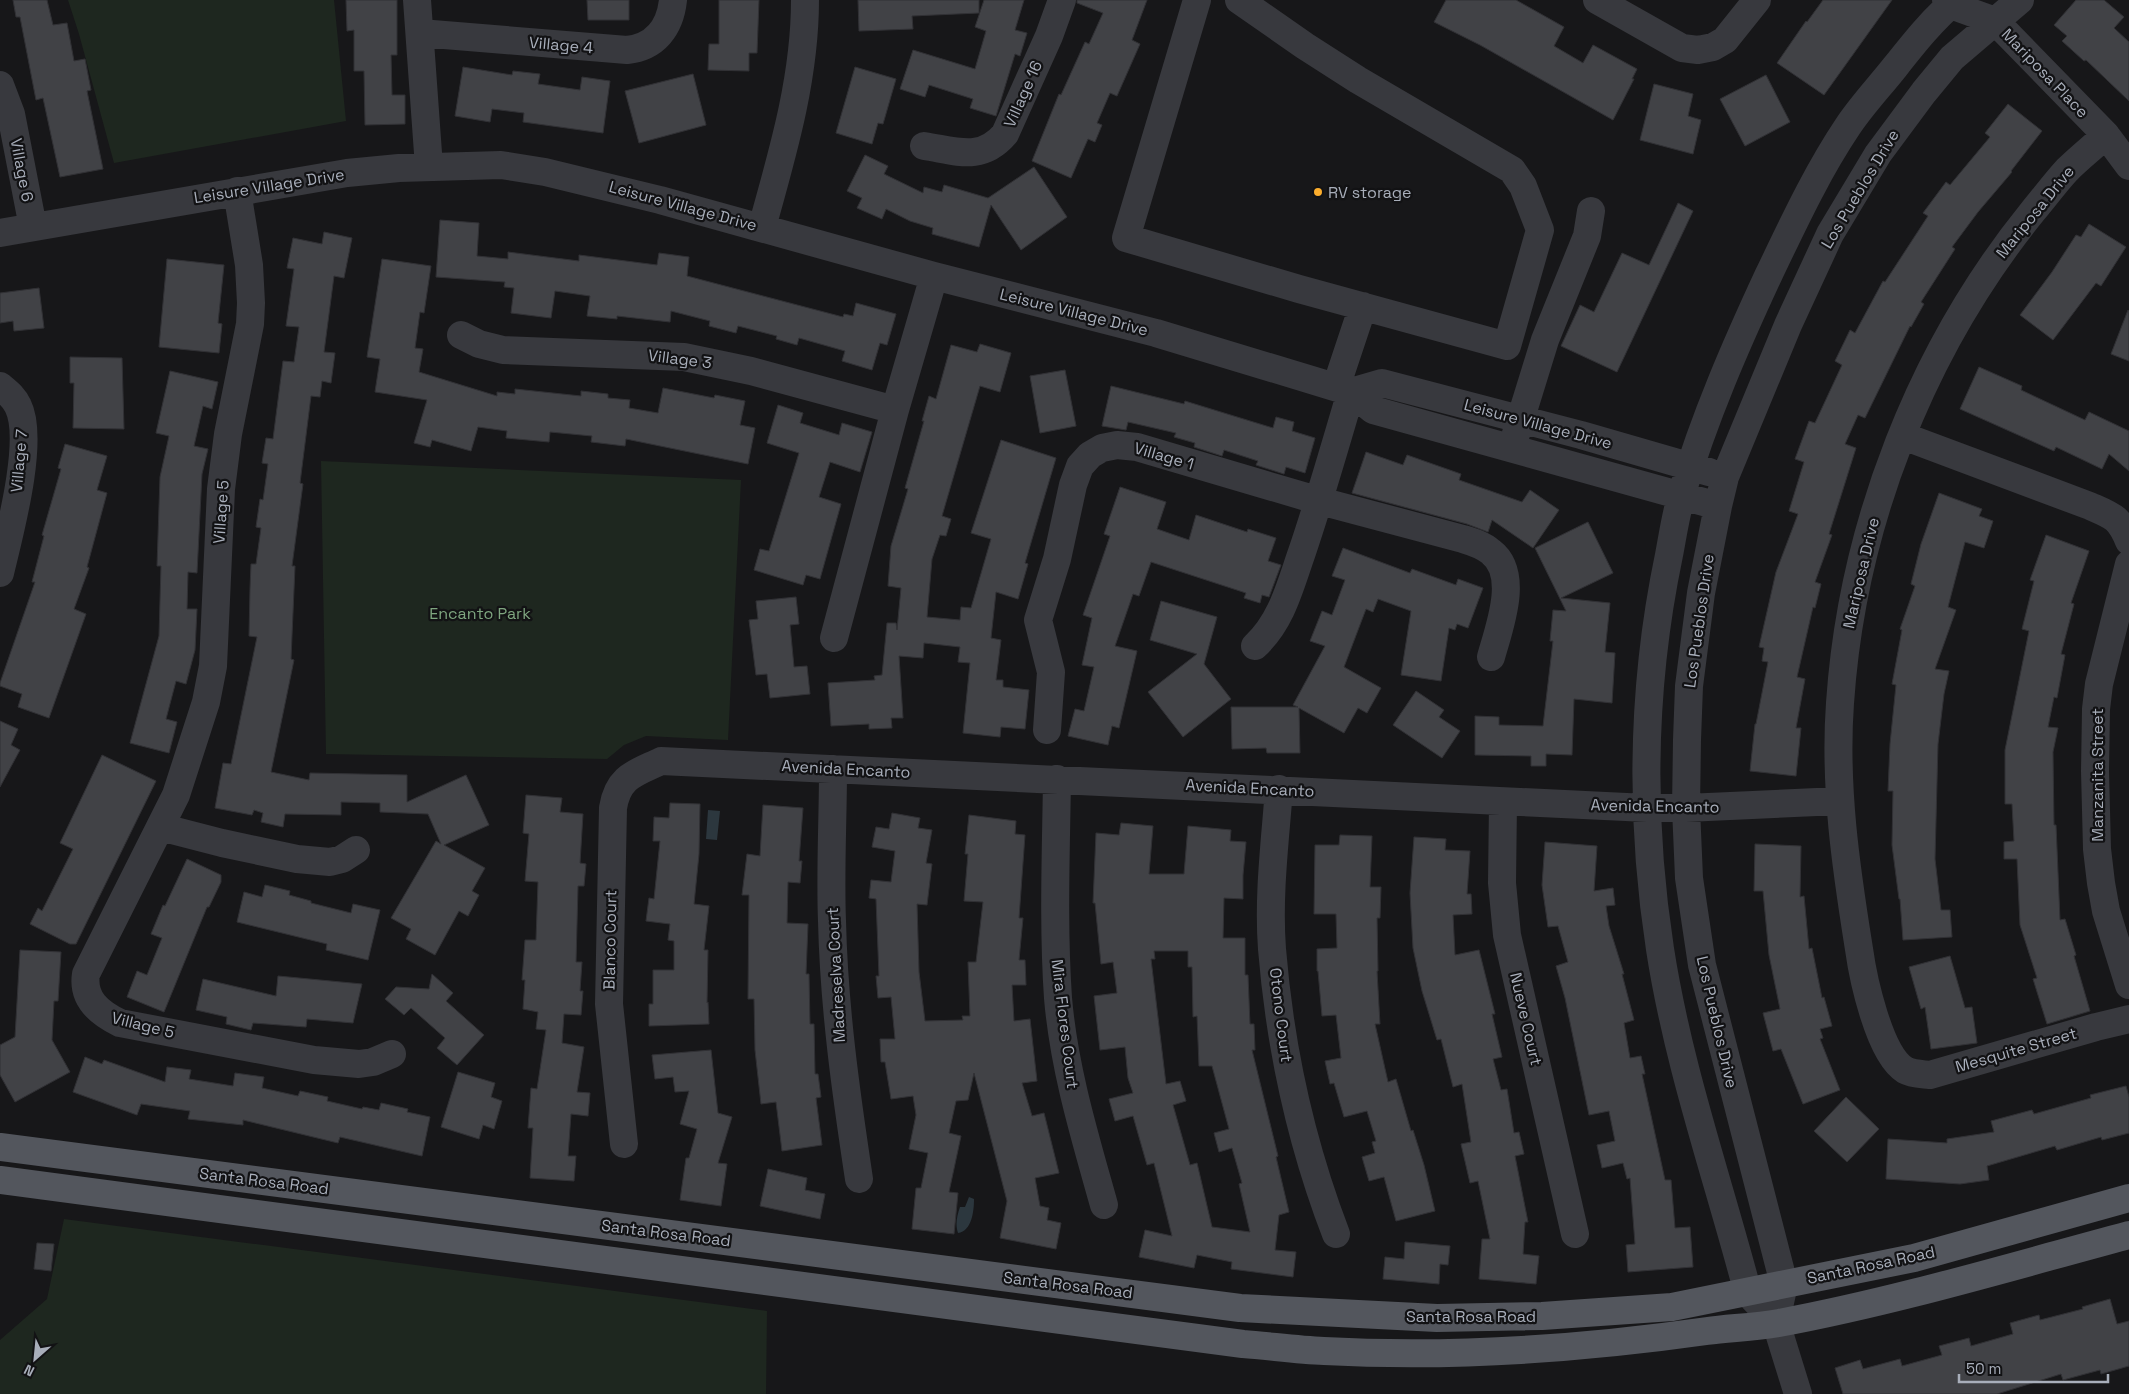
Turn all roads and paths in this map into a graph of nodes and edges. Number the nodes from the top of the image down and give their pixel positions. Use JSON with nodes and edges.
{"nodes":[{"id":1,"x":417,"y":0,"type":"edge"},
{"id":2,"x":673,"y":0,"type":"edge"},
{"id":3,"x":805,"y":0,"type":"edge"},
{"id":4,"x":1062,"y":0,"type":"edge"},
{"id":5,"x":1197,"y":0,"type":"edge"},
{"id":6,"x":1239,"y":0,"type":"edge"},
{"id":7,"x":1597,"y":0,"type":"edge"},
{"id":8,"x":1757,"y":0,"type":"edge"},
{"id":9,"x":2020,"y":0,"type":"edge"},
{"id":10,"x":1951,"y":2,"type":"edge"},
{"id":11,"x":1995,"y":21,"type":"junction"},
{"id":12,"x":420,"y":33,"type":"junction"},
{"id":13,"x":0,"y":85,"type":"edge"},
{"id":14,"x":2106,"y":135,"type":"junction"},
{"id":15,"x":924,"y":146,"type":"dead end"},
{"id":16,"x":2129,"y":166,"type":"edge"},
{"id":17,"x":429,"y":167,"type":"junction"},
{"id":18,"x":237,"y":191,"type":"junction"},
{"id":19,"x":1591,"y":211,"type":"dead end"},
{"id":20,"x":33,"y":227,"type":"junction"},
{"id":21,"x":762,"y":227,"type":"junction"},
{"id":22,"x":0,"y":233,"type":"edge"},
{"id":23,"x":934,"y":276,"type":"junction"},
{"id":24,"x":1363,"y":306,"type":"junction"},
{"id":25,"x":461,"y":335,"type":"dead end"},
{"id":26,"x":0,"y":386,"type":"edge"},
{"id":27,"x":1343,"y":390,"type":"junction"},
{"id":28,"x":895,"y":410,"type":"junction"},
{"id":29,"x":1521,"y":420,"type":"junction"},
{"id":30,"x":1581,"y":435,"type":"junction"},
{"id":31,"x":1903,"y":436,"type":"junction"},
{"id":32,"x":1511,"y":448,"type":"junction"},
{"id":33,"x":1571,"y":465,"type":"junction"},
{"id":34,"x":1690,"y":467,"type":"junction"},
{"id":35,"x":1726,"y":477,"type":"junction"},
{"id":36,"x":1681,"y":496,"type":"junction"},
{"id":37,"x":1320,"y":501,"type":"junction"},
{"id":38,"x":1718,"y":506,"type":"junction"},
{"id":39,"x":2129,"y":541,"type":"edge"},
{"id":40,"x":2129,"y":564,"type":"edge"},
{"id":41,"x":0,"y":573,"type":"edge"},
{"id":42,"x":834,"y":638,"type":"dead end"},
{"id":43,"x":1255,"y":646,"type":"dead end"},
{"id":44,"x":1491,"y":657,"type":"dead end"},
{"id":45,"x":1047,"y":730,"type":"dead end"},
{"id":46,"x":662,"y":761,"type":"joint"},
{"id":47,"x":834,"y":769,"type":"junction"},
{"id":48,"x":1057,"y":779,"type":"junction"},
{"id":49,"x":1279,"y":789,"type":"junction"},
{"id":50,"x":1839,"y":801,"type":"junction"},
{"id":51,"x":1503,"y":802,"type":"junction"},
{"id":52,"x":1647,"y":808,"type":"junction"},
{"id":53,"x":1686,"y":808,"type":"junction"},
{"id":54,"x":160,"y":827,"type":"junction"},
{"id":55,"x":356,"y":850,"type":"dead end"},
{"id":56,"x":2129,"y":985,"type":"edge"},
{"id":57,"x":2129,"y":1019,"type":"edge"},
{"id":58,"x":392,"y":1054,"type":"dead end"},
{"id":59,"x":1903,"y":1069,"type":"joint"},
{"id":60,"x":624,"y":1144,"type":"dead end"},
{"id":61,"x":0,"y":1147,"type":"edge"},
{"id":62,"x":859,"y":1179,"type":"dead end"},
{"id":63,"x":0,"y":1180,"type":"edge"},
{"id":64,"x":2129,"y":1198,"type":"edge"},
{"id":65,"x":1104,"y":1205,"type":"dead end"},
{"id":66,"x":1336,"y":1234,"type":"dead end"},
{"id":67,"x":1575,"y":1234,"type":"dead end"},
{"id":68,"x":2129,"y":1236,"type":"edge"},
{"id":69,"x":1784,"y":1284,"type":"junction"},
{"id":70,"x":1748,"y":1293,"type":"junction"},
{"id":71,"x":1776,"y":1323,"type":"junction"},
{"id":72,"x":1798,"y":1394,"type":"edge"}],
"edges":[{"from":1,"to":12,"type":"street"},
{"from":2,"to":12,"type":"street","name":"Village 4"},
{"from":3,"to":21,"type":"street"},
{"from":4,"to":15,"type":"street","name":"Village 16"},
{"from":5,"to":24,"type":"street"},
{"from":6,"to":24,"type":"street"},
{"from":7,"to":8,"type":"street"},
{"from":9,"to":11,"type":"street","name":"Los Pueblos Drive"},
{"from":10,"to":11,"type":"street","name":"Mariposa Place"},
{"from":10,"to":34,"type":"street","name":"Los Pueblos Drive"},
{"from":11,"to":14,"type":"street","name":"Mariposa Place"},
{"from":11,"to":35,"type":"street","name":"Los Pueblos Drive"},
{"from":12,"to":17,"type":"street"},
{"from":13,"to":20,"type":"street","name":"Village 6"},
{"from":14,"to":16,"type":"street","name":"Mariposa Place"},
{"from":14,"to":31,"type":"street","name":"Mariposa Drive"},
{"from":17,"to":18,"type":"street","name":"Leisure Village Drive"},
{"from":17,"to":21,"type":"street","name":"Leisure Village Drive"},
{"from":18,"to":20,"type":"street","name":"Leisure Village Drive"},
{"from":18,"to":54,"type":"street","name":"Village 5"},
{"from":19,"to":29,"type":"street"},
{"from":20,"to":22,"type":"street","name":"Leisure Village Drive"},
{"from":21,"to":23,"type":"street","name":"Leisure Village Drive"},
{"from":23,"to":27,"type":"street","name":"Leisure Village Drive"},
{"from":23,"to":28,"type":"street"},
{"from":24,"to":27,"type":"street"},
{"from":25,"to":28,"type":"street","name":"Village 3"},
{"from":26,"to":41,"type":"street","name":"Village 7"},
{"from":27,"to":29,"type":"street","name":"Leisure Village Drive"},
{"from":27,"to":32,"type":"street","name":"Leisure Village Drive"},
{"from":27,"to":37,"type":"street"},
{"from":28,"to":42,"type":"street"},
{"from":29,"to":30,"type":"street","name":"Leisure Village Drive"},
{"from":29,"to":32,"type":"street"},
{"from":30,"to":33,"type":"street"},
{"from":30,"to":34,"type":"street","name":"Leisure Village Drive"},
{"from":31,"to":39,"type":"street"},
{"from":31,"to":50,"type":"street","name":"Mariposa Drive"},
{"from":32,"to":33,"type":"street","name":"Leisure Village Drive"},
{"from":33,"to":36,"type":"street","name":"Leisure Village Drive"},
{"from":34,"to":35,"type":"street","name":"Leisure Village Drive"},
{"from":34,"to":36,"type":"street","name":"Los Pueblos Drive"},
{"from":35,"to":38,"type":"street","name":"Los Pueblos Drive"},
{"from":36,"to":38,"type":"street","name":"Leisure Village Drive"},
{"from":36,"to":52,"type":"street","name":"Los Pueblos Drive"},
{"from":37,"to":43,"type":"street"},
{"from":37,"to":44,"type":"street","name":"Village 1"},
{"from":37,"to":45,"type":"street","name":"Village 1"},
{"from":38,"to":53,"type":"street","name":"Los Pueblos Drive"},
{"from":40,"to":56,"type":"street","name":"Manzanita Street"},
{"from":46,"to":47,"type":"street","name":"Avenida Encanto"},
{"from":46,"to":60,"type":"street","name":"Blanco Court"},
{"from":47,"to":48,"type":"street","name":"Avenida Encanto"},
{"from":47,"to":62,"type":"street","name":"Madreselva Court"},
{"from":48,"to":49,"type":"street","name":"Avenida Encanto"},
{"from":48,"to":65,"type":"street","name":"Mira Flores Court"},
{"from":49,"to":51,"type":"street","name":"Avenida Encanto"},
{"from":49,"to":66,"type":"street","name":"Otono Court"},
{"from":50,"to":53,"type":"street","name":"Avenida Encanto"},
{"from":50,"to":59,"type":"street","name":"Mariposa Drive"},
{"from":51,"to":52,"type":"street","name":"Avenida Encanto"},
{"from":51,"to":67,"type":"street","name":"Nueve Court"},
{"from":52,"to":53,"type":"street","name":"Avenida Encanto"},
{"from":52,"to":70,"type":"street","name":"Los Pueblos Drive"},
{"from":53,"to":69,"type":"street","name":"Los Pueblos Drive"},
{"from":54,"to":55,"type":"street"},
{"from":54,"to":58,"type":"street","name":"Village 5"},
{"from":57,"to":59,"type":"street","name":"Mesquite Street"},
{"from":61,"to":70,"type":"main road","name":"Santa Rosa Road"},
{"from":63,"to":71,"type":"main road","name":"Santa Rosa Road"},
{"from":64,"to":69,"type":"main road","name":"Santa Rosa Road"},
{"from":68,"to":71,"type":"main road","name":"Santa Rosa Road"},
{"from":69,"to":70,"type":"main road","name":"Santa Rosa Road"},
{"from":69,"to":71,"type":"street","name":"Los Pueblos Drive"},
{"from":70,"to":71,"type":"street","name":"Los Pueblos Drive"},
{"from":71,"to":72,"type":"street","name":"Los Pueblos Drive"}]}
